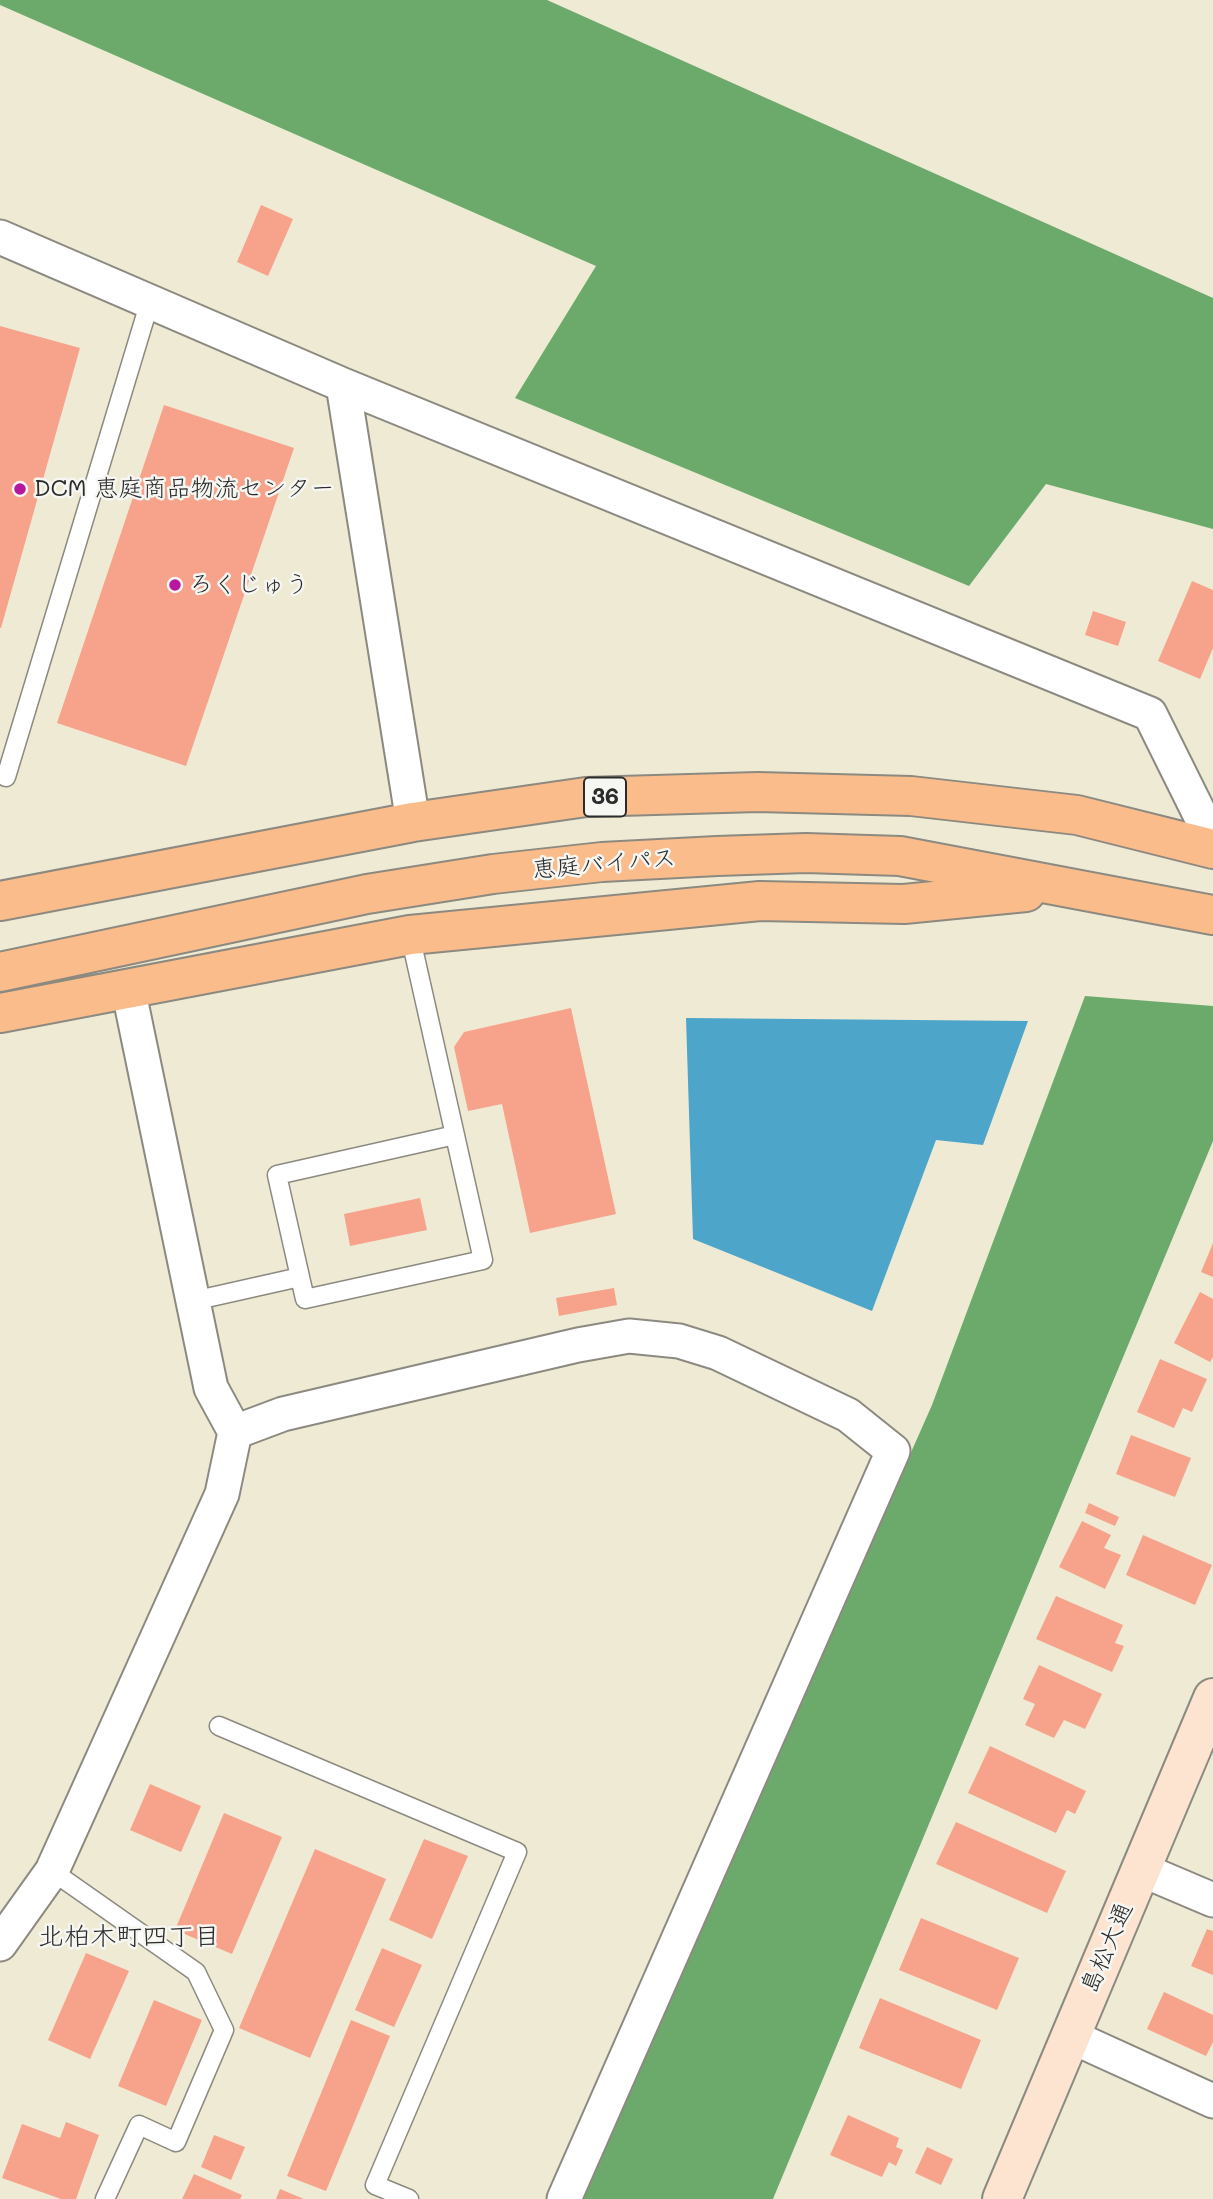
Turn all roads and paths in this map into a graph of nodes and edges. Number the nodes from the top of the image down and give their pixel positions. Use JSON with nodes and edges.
{"nodes":[{"id":1,"x":0,"y":237,"type":"edge"},
{"id":2,"x":150,"y":301,"type":"junction"},
{"id":3,"x":342,"y":385,"type":"junction"},
{"id":4,"x":6,"y":777,"type":"dead end"},
{"id":5,"x":413,"y":822,"type":"junction"},
{"id":6,"x":1213,"y":841,"type":"edge"},
{"id":7,"x":1213,"y":849,"type":"edge"},
{"id":8,"x":1070,"y":888,"type":"junction"},
{"id":9,"x":0,"y":901,"type":"edge"},
{"id":10,"x":1213,"y":915,"type":"edge"},
{"id":11,"x":410,"y":935,"type":"junction"},
{"id":12,"x":0,"y":972,"type":"edge"},
{"id":13,"x":128,"y":988,"type":"junction"},
{"id":14,"x":0,"y":1013,"type":"edge"},
{"id":15,"x":455,"y":1135,"type":"junction"},
{"id":16,"x":300,"y":1277,"type":"junction"},
{"id":17,"x":193,"y":1301,"type":"junction"},
{"id":18,"x":235,"y":1432,"type":"junction"},
{"id":19,"x":1213,"y":1698,"type":"edge"},
{"id":20,"x":219,"y":1726,"type":"dead end"},
{"id":21,"x":1140,"y":1869,"type":"junction"},
{"id":22,"x":52,"y":1871,"type":"junction"},
{"id":23,"x":1213,"y":1900,"type":"edge"},
{"id":24,"x":0,"y":1944,"type":"edge"},
{"id":25,"x":1070,"y":2036,"type":"junction"},
{"id":26,"x":1213,"y":2101,"type":"edge"},
{"id":27,"x":105,"y":2199,"type":"edge"},
{"id":28,"x":409,"y":2199,"type":"edge"},
{"id":29,"x":564,"y":2199,"type":"edge"},
{"id":30,"x":1002,"y":2199,"type":"edge"}],
"edges":[{"from":1,"to":2,"type":"street"},
{"from":2,"to":3,"type":"street"},
{"from":2,"to":4,"type":"lane"},
{"from":3,"to":5,"type":"street"},
{"from":3,"to":6,"type":"street"},
{"from":5,"to":7,"type":"highway","number":"36"},
{"from":5,"to":9,"type":"highway","number":"36"},
{"from":8,"to":10,"type":"highway","name":"恵庭バイパス"},
{"from":8,"to":11,"type":"highway"},
{"from":8,"to":12,"type":"highway","name":"恵庭バイパス"},
{"from":11,"to":13,"type":"highway"},
{"from":11,"to":15,"type":"lane"},
{"from":13,"to":14,"type":"highway"},
{"from":13,"to":17,"type":"street"},
{"from":15,"to":16,"type":"lane"},
{"from":15,"to":16,"type":"lane"},
{"from":16,"to":17,"type":"lane"},
{"from":17,"to":18,"type":"street"},
{"from":18,"to":22,"type":"street"},
{"from":18,"to":29,"type":"street"},
{"from":19,"to":21,"type":"street","name":"島松大通"},
{"from":20,"to":28,"type":"lane"},
{"from":21,"to":23,"type":"street"},
{"from":21,"to":25,"type":"street","name":"島松大通"},
{"from":22,"to":24,"type":"street"},
{"from":22,"to":27,"type":"lane"},
{"from":25,"to":26,"type":"street"},
{"from":25,"to":30,"type":"street","name":"島松大通"}]}
